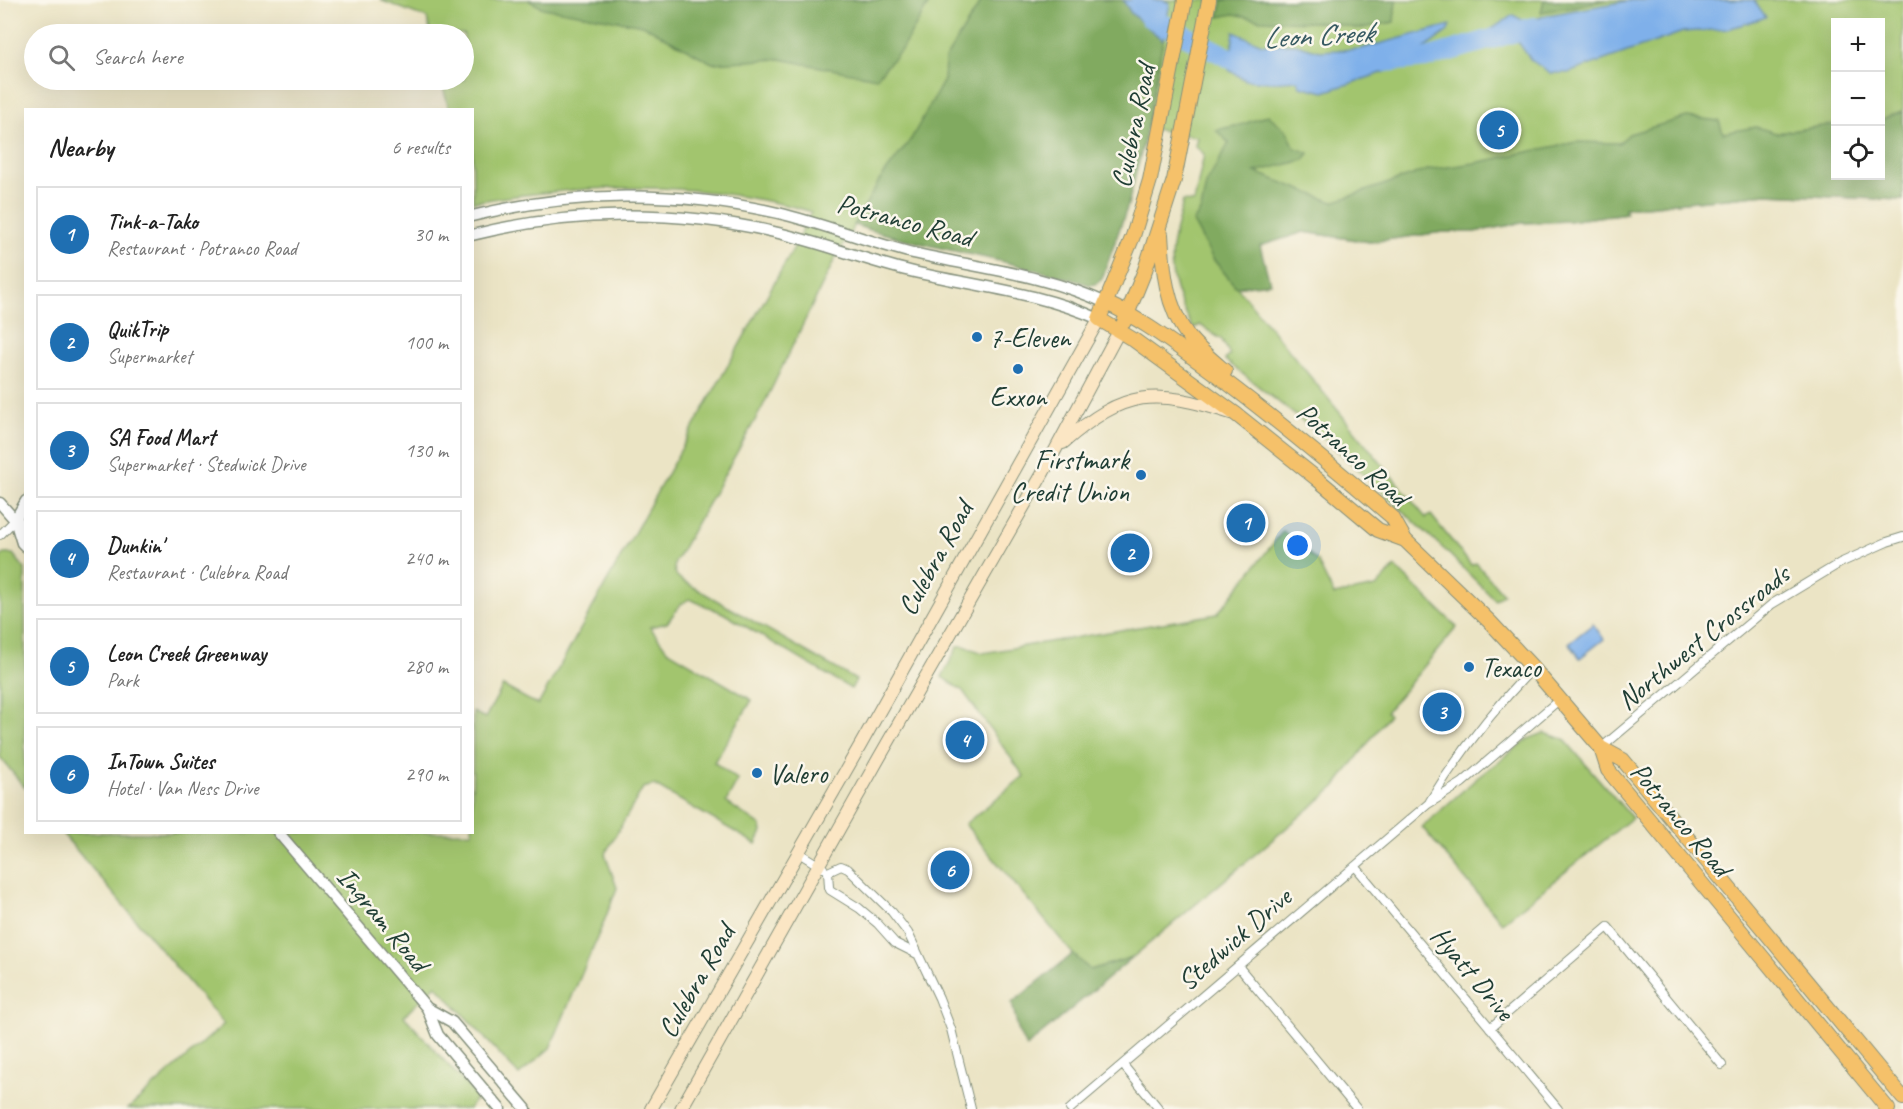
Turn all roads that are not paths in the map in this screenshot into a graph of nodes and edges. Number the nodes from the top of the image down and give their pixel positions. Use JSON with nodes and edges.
{"nodes":[{"id":1,"x":1185,"y":0,"type":"edge"},
{"id":2,"x":1209,"y":0,"type":"edge"},
{"id":3,"x":561,"y":200,"type":"junction"},
{"id":4,"x":778,"y":213,"type":"junction"},
{"id":5,"x":474,"y":216,"type":"edge"},
{"id":6,"x":563,"y":219,"type":"junction"},
{"id":7,"x":1161,"y":225,"type":"junction"},
{"id":8,"x":774,"y":232,"type":"junction"},
{"id":9,"x":474,"y":235,"type":"edge"},
{"id":10,"x":1106,"y":303,"type":"junction"},
{"id":11,"x":1128,"y":313,"type":"junction"},
{"id":12,"x":1099,"y":319,"type":"junction"},
{"id":13,"x":1119,"y":331,"type":"junction"},
{"id":14,"x":1248,"y":397,"type":"junction"},
{"id":15,"x":1237,"y":415,"type":"junction"},
{"id":16,"x":1055,"y":449,"type":"junction"},
{"id":17,"x":0,"y":503,"type":"edge"},
{"id":18,"x":20,"y":519,"type":"edge"},
{"id":19,"x":0,"y":535,"type":"edge"},
{"id":20,"x":1903,"y":537,"type":"edge"},
{"id":21,"x":1405,"y":540,"type":"junction"},
{"id":22,"x":24,"y":545,"type":"edge"},
{"id":23,"x":1533,"y":668,"type":"junction"},
{"id":24,"x":1560,"y":699,"type":"junction"},
{"id":25,"x":1602,"y":748,"type":"junction"},
{"id":26,"x":1428,"y":804,"type":"junction"},
{"id":27,"x":280,"y":834,"type":"edge"},
{"id":28,"x":799,"y":853,"type":"junction"},
{"id":29,"x":1355,"y":866,"type":"junction"},
{"id":30,"x":823,"y":869,"type":"junction"},
{"id":31,"x":917,"y":954,"type":"junction"},
{"id":32,"x":1238,"y":966,"type":"junction"},
{"id":33,"x":427,"y":1008,"type":"junction"},
{"id":34,"x":1490,"y":1028,"type":"junction"},
{"id":35,"x":1123,"y":1065,"type":"junction"},
{"id":36,"x":1722,"y":1065,"type":"dead end"},
{"id":37,"x":1903,"y":1098,"type":"edge"},
{"id":38,"x":500,"y":1109,"type":"edge"},
{"id":39,"x":526,"y":1109,"type":"edge"},
{"id":40,"x":651,"y":1109,"type":"edge"},
{"id":41,"x":681,"y":1109,"type":"edge"},
{"id":42,"x":971,"y":1109,"type":"edge"},
{"id":43,"x":1070,"y":1109,"type":"edge"},
{"id":44,"x":1159,"y":1109,"type":"edge"},
{"id":45,"x":1357,"y":1109,"type":"edge"},
{"id":46,"x":1557,"y":1109,"type":"edge"},
{"id":47,"x":1888,"y":1109,"type":"edge"}],
"edges":[{"from":1,"to":10,"type":"main road","name":"Culebra Road"},
{"from":2,"to":7,"type":"main road","name":"Culebra Road"},
{"from":3,"to":4,"type":"street","name":"Potranco Road"},
{"from":3,"to":5,"type":"street","name":"Potranco Road"},
{"from":3,"to":6,"type":"street"},
{"from":4,"to":8,"type":"street"},
{"from":4,"to":10,"type":"street","name":"Potranco Road"},
{"from":6,"to":8,"type":"street","name":"Potranco Road"},
{"from":6,"to":9,"type":"street","name":"Potranco Road"},
{"from":7,"to":11,"type":"main road","name":"Culebra Road"},
{"from":7,"to":14,"type":"main road"},
{"from":8,"to":12,"type":"street","name":"Potranco Road"},
{"from":10,"to":11,"type":"main road","name":"Potranco Road"},
{"from":10,"to":12,"type":"main road","name":"Culebra Road"},
{"from":11,"to":13,"type":"main road","name":"Culebra Road"},
{"from":11,"to":14,"type":"main road","name":"Potranco Road"},
{"from":12,"to":13,"type":"main road","name":"Potranco Road"},
{"from":12,"to":28,"type":"main road","name":"Culebra Road"},
{"from":13,"to":15,"type":"main road","name":"Potranco Road"},
{"from":13,"to":16,"type":"main road","name":"Culebra Road"},
{"from":14,"to":21,"type":"main road","name":"Potranco Road"},
{"from":15,"to":16,"type":"main road"},
{"from":15,"to":21,"type":"main road","name":"Potranco Road"},
{"from":16,"to":30,"type":"main road","name":"Culebra Road"},
{"from":17,"to":18,"type":"street"},
{"from":18,"to":19,"type":"street"},
{"from":18,"to":22,"type":"street"},
{"from":20,"to":25,"type":"street","name":"Northwest Crossroads"},
{"from":21,"to":23,"type":"main road"},
{"from":23,"to":24,"type":"main road"},
{"from":23,"to":26,"type":"street","name":"Stedwick Drive"},
{"from":24,"to":25,"type":"main road"},
{"from":24,"to":26,"type":"street","name":"Stedwick Drive"},
{"from":25,"to":37,"type":"main road","name":"Potranco Road"},
{"from":25,"to":47,"type":"main road","name":"Potranco Road"},
{"from":26,"to":29,"type":"street","name":"Stedwick Drive"},
{"from":27,"to":33,"type":"street","name":"Ingram Road"},
{"from":28,"to":30,"type":"street"},
{"from":28,"to":40,"type":"main road","name":"Culebra Road"},
{"from":29,"to":32,"type":"street","name":"Stedwick Drive"},
{"from":29,"to":34,"type":"street","name":"Hyatt Drive"},
{"from":30,"to":31,"type":"street"},
{"from":30,"to":31,"type":"street"},
{"from":30,"to":41,"type":"main road","name":"Culebra Road"},
{"from":31,"to":42,"type":"street"},
{"from":32,"to":35,"type":"street","name":"Stedwick Drive"},
{"from":32,"to":45,"type":"street"},
{"from":33,"to":38,"type":"street","name":"Ingram Road"},
{"from":33,"to":39,"type":"street","name":"Ingram Road"},
{"from":34,"to":36,"type":"street"},
{"from":34,"to":46,"type":"street","name":"Hyatt Drive"},
{"from":35,"to":43,"type":"street","name":"Stedwick Drive"},
{"from":35,"to":44,"type":"street"}]}
